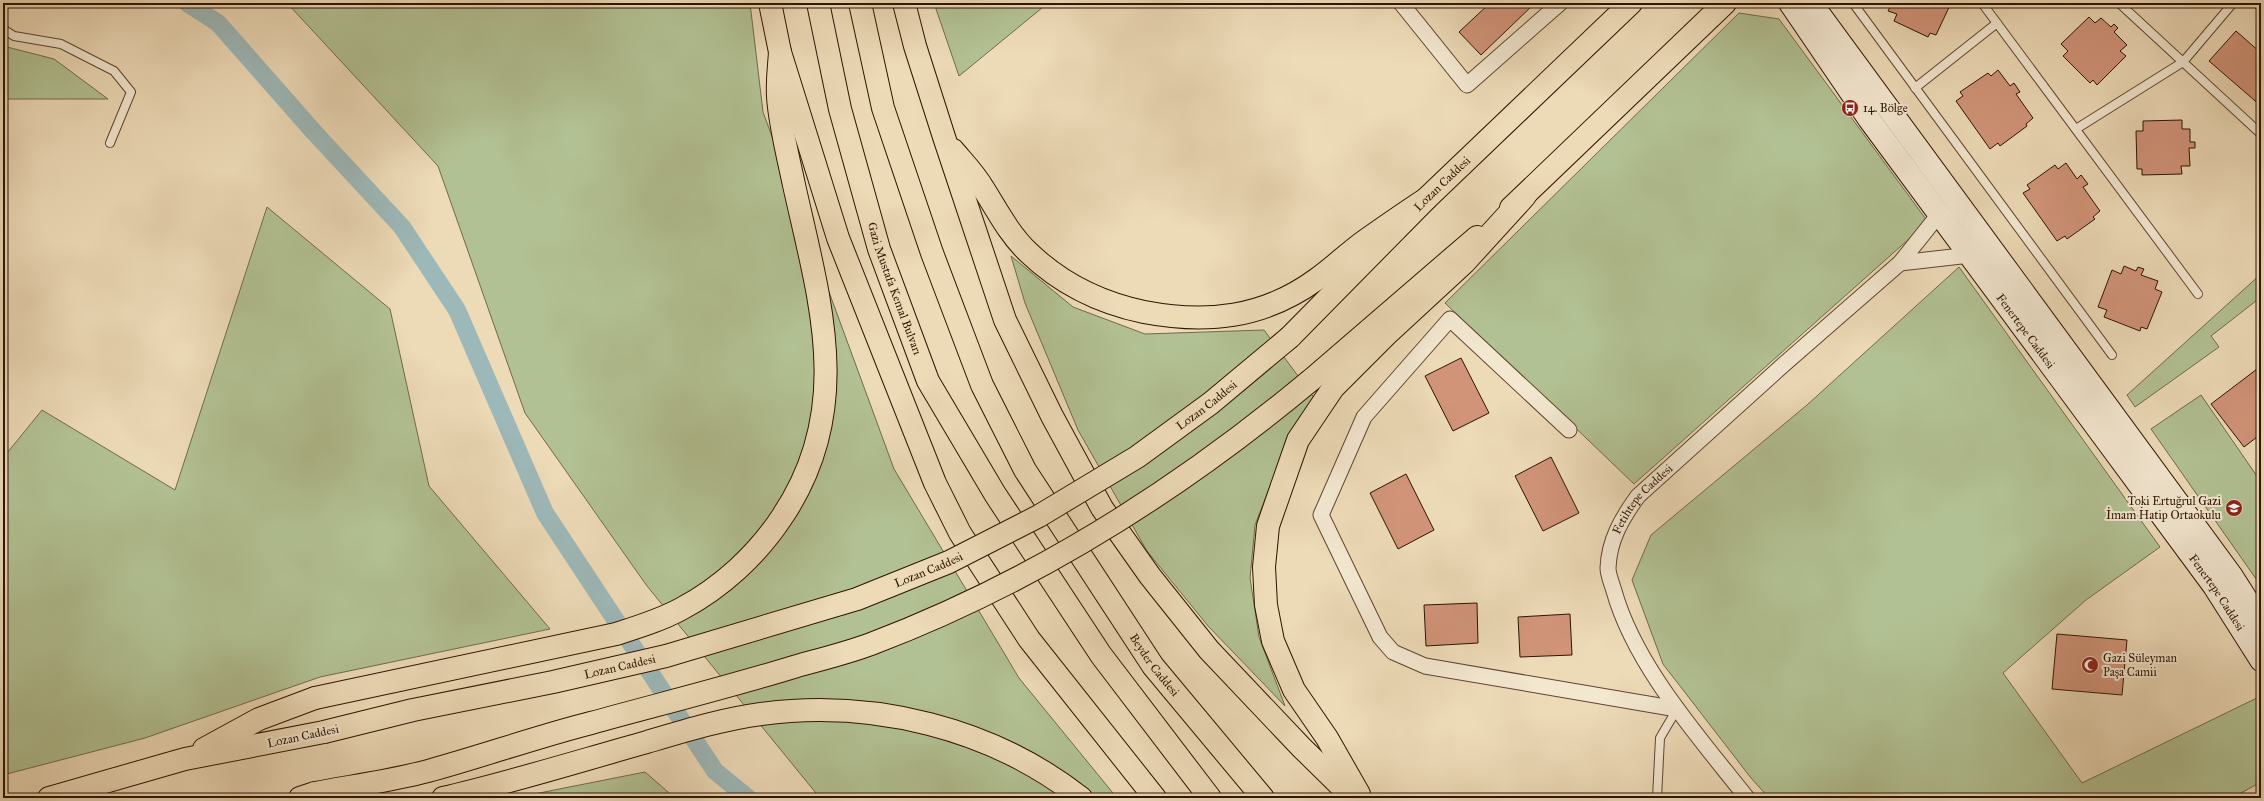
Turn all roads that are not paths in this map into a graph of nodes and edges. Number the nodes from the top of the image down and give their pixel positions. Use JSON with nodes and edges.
{"nodes":[{"id":1,"x":770,"y":3,"type":"edge"},
{"id":2,"x":818,"y":3,"type":"edge"},
{"id":3,"x":860,"y":3,"type":"edge"},
{"id":4,"x":904,"y":3,"type":"edge"},
{"id":5,"x":1401,"y":3,"type":"edge"},
{"id":6,"x":1560,"y":3,"type":"edge"},
{"id":7,"x":1631,"y":3,"type":"edge"},
{"id":8,"x":1725,"y":3,"type":"edge"},
{"id":9,"x":1790,"y":3,"type":"edge"},
{"id":10,"x":1811,"y":3,"type":"edge"},
{"id":11,"x":1853,"y":3,"type":"edge"},
{"id":12,"x":1982,"y":3,"type":"edge"},
{"id":13,"x":2119,"y":3,"type":"edge"},
{"id":14,"x":2232,"y":3,"type":"edge"},
{"id":15,"x":2257,"y":3,"type":"edge"},
{"id":16,"x":2261,"y":7,"type":"edge"},
{"id":17,"x":1997,"y":23,"type":"junction"},
{"id":18,"x":3,"y":29,"type":"edge"},
{"id":19,"x":780,"y":52,"type":"junction"},
{"id":20,"x":2183,"y":62,"type":"junction"},
{"id":21,"x":1915,"y":88,"type":"junction"},
{"id":22,"x":2076,"y":129,"type":"junction"},
{"id":23,"x":2261,"y":134,"type":"edge"},
{"id":24,"x":944,"y":137,"type":"junction"},
{"id":25,"x":110,"y":143,"type":"dead end"},
{"id":26,"x":1525,"y":196,"type":"junction"},
{"id":27,"x":1426,"y":199,"type":"junction"},
{"id":28,"x":1940,"y":212,"type":"junction"},
{"id":29,"x":1970,"y":254,"type":"junction"},
{"id":30,"x":1900,"y":263,"type":"junction"},
{"id":31,"x":2198,"y":294,"type":"dead end"},
{"id":32,"x":2112,"y":355,"type":"dead end"},
{"id":33,"x":1569,"y":430,"type":"dead end"},
{"id":34,"x":2261,"y":622,"type":"edge"},
{"id":35,"x":2261,"y":660,"type":"edge"},
{"id":36,"x":1677,"y":709,"type":"junction"},
{"id":37,"x":185,"y":759,"type":"junction"},
{"id":38,"x":307,"y":796,"type":"edge"},
{"id":39,"x":49,"y":798,"type":"edge"},
{"id":40,"x":443,"y":798,"type":"edge"},
{"id":41,"x":1081,"y":798,"type":"edge"},
{"id":42,"x":1155,"y":798,"type":"edge"},
{"id":43,"x":1210,"y":798,"type":"edge"},
{"id":44,"x":1263,"y":798,"type":"edge"},
{"id":45,"x":1353,"y":798,"type":"edge"},
{"id":46,"x":1362,"y":798,"type":"edge"},
{"id":47,"x":1657,"y":798,"type":"edge"},
{"id":48,"x":1747,"y":798,"type":"edge"}],
"edges":[{"from":1,"to":19,"type":"main road"},
{"from":2,"to":43,"type":"main road","name":"Gazi Mustafa Kemal Bulvarı"},
{"from":3,"to":44,"type":"main road","name":"Beyder Caddesi"},
{"from":4,"to":24,"type":"main road"},
{"from":5,"to":6,"type":"street"},
{"from":7,"to":27,"type":"main road","name":"Lozan Caddesi"},
{"from":8,"to":26,"type":"main road"},
{"from":9,"to":28,"type":"main road","name":"Fenertepe Caddesi"},
{"from":10,"to":34,"type":"main road","name":"Fenertepe Caddesi"},
{"from":11,"to":21,"type":"lane"},
{"from":12,"to":17,"type":"lane"},
{"from":13,"to":20,"type":"lane"},
{"from":14,"to":20,"type":"lane"},
{"from":15,"to":16,"type":"lane"},
{"from":17,"to":21,"type":"lane"},
{"from":17,"to":22,"type":"lane"},
{"from":18,"to":25,"type":"lane"},
{"from":19,"to":37,"type":"main road"},
{"from":19,"to":42,"type":"main road"},
{"from":20,"to":22,"type":"lane"},
{"from":20,"to":23,"type":"lane"},
{"from":21,"to":32,"type":"lane"},
{"from":22,"to":31,"type":"lane"},
{"from":24,"to":27,"type":"main road"},
{"from":24,"to":45,"type":"main road"},
{"from":26,"to":38,"type":"main road","bridge":true},
{"from":26,"to":46,"type":"main road"},
{"from":27,"to":37,"type":"main road","name":"Lozan Caddesi","bridge":true},
{"from":28,"to":29,"type":"main road","name":"Fenertepe Caddesi"},
{"from":28,"to":30,"type":"street","name":"Fetihtepe Caddesi"},
{"from":29,"to":30,"type":"street"},
{"from":29,"to":35,"type":"main road","name":"Fenertepe Caddesi"},
{"from":30,"to":36,"type":"street","name":"Fetihtepe Caddesi"},
{"from":33,"to":36,"type":"street"},
{"from":36,"to":47,"type":"lane"},
{"from":36,"to":48,"type":"street","name":"Fetihtepe Caddesi"},
{"from":37,"to":39,"type":"main road","name":"Lozan Caddesi"},
{"from":40,"to":41,"type":"main road"}]}
